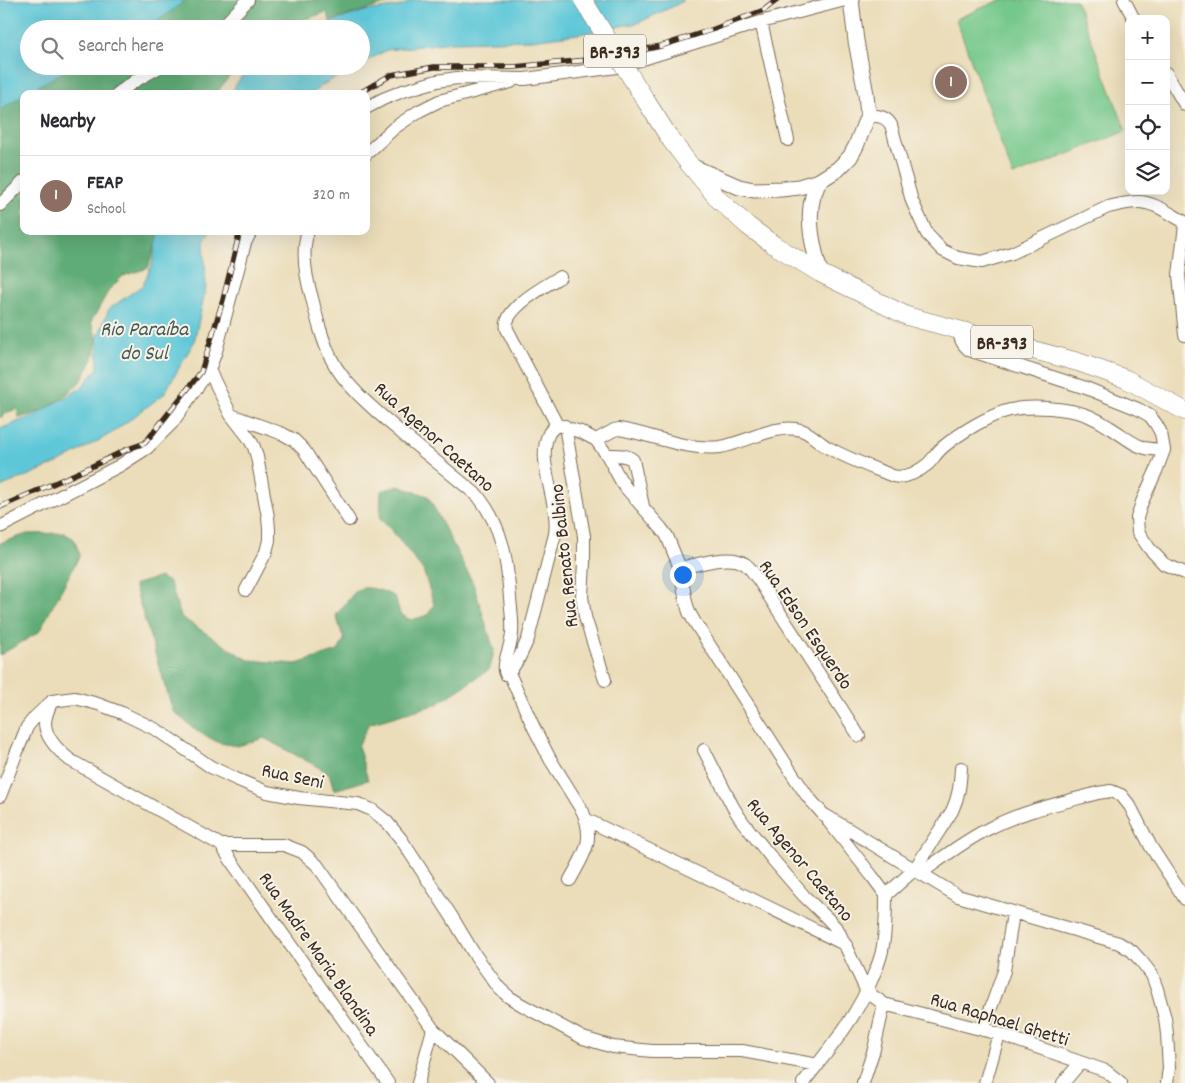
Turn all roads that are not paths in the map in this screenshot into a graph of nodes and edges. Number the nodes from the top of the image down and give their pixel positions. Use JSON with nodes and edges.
{"nodes":[{"id":1,"x":248,"y":0,"type":"edge"},
{"id":2,"x":583,"y":0,"type":"edge"},
{"id":3,"x":845,"y":0,"type":"edge"},
{"id":4,"x":851,"y":0,"type":"edge"},
{"id":5,"x":1124,"y":0,"type":"edge"},
{"id":6,"x":1132,"y":15,"type":"edge"},
{"id":7,"x":229,"y":20,"type":"edge"},
{"id":8,"x":761,"y":22,"type":"junction"},
{"id":9,"x":145,"y":75,"type":"edge"},
{"id":10,"x":525,"y":79,"type":"junction"},
{"id":11,"x":1170,"y":80,"type":"edge"},
{"id":12,"x":123,"y":90,"type":"edge"},
{"id":13,"x":1185,"y":105,"type":"edge"},
{"id":14,"x":370,"y":106,"type":"edge"},
{"id":15,"x":868,"y":115,"type":"junction"},
{"id":16,"x":788,"y":140,"type":"dead end"},
{"id":17,"x":370,"y":150,"type":"edge"},
{"id":18,"x":690,"y":165,"type":"junction"},
{"id":19,"x":819,"y":181,"type":"junction"},
{"id":20,"x":20,"y":185,"type":"edge"},
{"id":21,"x":0,"y":205,"type":"edge"},
{"id":22,"x":1185,"y":224,"type":"edge"},
{"id":23,"x":249,"y":235,"type":"edge"},
{"id":24,"x":307,"y":235,"type":"edge"},
{"id":25,"x":820,"y":274,"type":"junction"},
{"id":26,"x":1182,"y":276,"type":"edge"},
{"id":27,"x":560,"y":277,"type":"dead end"},
{"id":28,"x":959,"y":331,"type":"junction"},
{"id":29,"x":1185,"y":335,"type":"edge"},
{"id":30,"x":209,"y":370,"type":"junction"},
{"id":31,"x":1185,"y":411,"type":"edge"},
{"id":32,"x":232,"y":415,"type":"junction"},
{"id":33,"x":561,"y":425,"type":"junction"},
{"id":34,"x":596,"y":440,"type":"junction"},
{"id":35,"x":1164,"y":450,"type":"junction"},
{"id":36,"x":607,"y":454,"type":"junction"},
{"id":37,"x":644,"y":509,"type":"junction"},
{"id":38,"x":349,"y":520,"type":"dead end"},
{"id":39,"x":0,"y":527,"type":"edge"},
{"id":40,"x":680,"y":568,"type":"junction"},
{"id":41,"x":1185,"y":573,"type":"edge"},
{"id":42,"x":246,"y":590,"type":"dead end"},
{"id":43,"x":509,"y":674,"type":"junction"},
{"id":44,"x":605,"y":680,"type":"dead end"},
{"id":45,"x":52,"y":701,"type":"junction"},
{"id":46,"x":859,"y":736,"type":"dead end"},
{"id":47,"x":704,"y":750,"type":"dead end"},
{"id":48,"x":961,"y":768,"type":"dead end"},
{"id":49,"x":0,"y":796,"type":"edge"},
{"id":50,"x":823,"y":814,"type":"junction"},
{"id":51,"x":585,"y":819,"type":"junction"},
{"id":52,"x":222,"y":844,"type":"junction"},
{"id":53,"x":917,"y":872,"type":"junction"},
{"id":54,"x":570,"y":880,"type":"dead end"},
{"id":55,"x":886,"y":895,"type":"junction"},
{"id":56,"x":1185,"y":899,"type":"edge"},
{"id":57,"x":1014,"y":913,"type":"junction"},
{"id":58,"x":846,"y":945,"type":"junction"},
{"id":59,"x":867,"y":992,"type":"junction"},
{"id":60,"x":884,"y":1004,"type":"junction"},
{"id":61,"x":433,"y":1029,"type":"junction"},
{"id":62,"x":984,"y":1030,"type":"junction"},
{"id":63,"x":999,"y":1034,"type":"junction"},
{"id":64,"x":1080,"y":1063,"type":"junction"},
{"id":65,"x":818,"y":1066,"type":"junction"},
{"id":66,"x":388,"y":1083,"type":"edge"},
{"id":67,"x":418,"y":1083,"type":"edge"},
{"id":68,"x":488,"y":1083,"type":"edge"},
{"id":69,"x":803,"y":1083,"type":"edge"},
{"id":70,"x":863,"y":1083,"type":"edge"},
{"id":71,"x":985,"y":1083,"type":"edge"},
{"id":72,"x":1063,"y":1083,"type":"edge"},
{"id":73,"x":1121,"y":1083,"type":"edge"},
{"id":74,"x":1167,"y":1083,"type":"edge"}],
"edges":[{"from":1,"to":7,"type":"street"},
{"from":2,"to":18,"type":"highway","number":"BR-393","bridge":true},
{"from":3,"to":8,"type":"street"},
{"from":4,"to":15,"type":"main road"},
{"from":5,"to":6,"type":"street"},
{"from":8,"to":10,"type":"street"},
{"from":8,"to":16,"type":"street"},
{"from":9,"to":12,"type":"street"},
{"from":10,"to":14,"type":"street"},
{"from":10,"to":17,"type":"street"},
{"from":11,"to":13,"type":"street"},
{"from":15,"to":19,"type":"main road"},
{"from":15,"to":22,"type":"street"},
{"from":18,"to":19,"type":"main road"},
{"from":18,"to":25,"type":"highway","number":"BR-393"},
{"from":19,"to":25,"type":"main road"},
{"from":20,"to":21,"type":"street"},
{"from":22,"to":26,"type":"street"},
{"from":23,"to":30,"type":"street"},
{"from":24,"to":43,"type":"street","name":"Rua Agenor Caetano"},
{"from":25,"to":28,"type":"highway","number":"BR-393"},
{"from":26,"to":29,"type":"street"},
{"from":27,"to":33,"type":"street","name":"Rua Renato Balbino"},
{"from":28,"to":31,"type":"highway","number":"BR-393"},
{"from":28,"to":35,"type":"street"},
{"from":30,"to":32,"type":"street"},
{"from":30,"to":39,"type":"street"},
{"from":32,"to":38,"type":"street"},
{"from":32,"to":42,"type":"street"},
{"from":33,"to":34,"type":"street"},
{"from":33,"to":43,"type":"street"},
{"from":33,"to":44,"type":"street","name":"Rua Renato Balbino"},
{"from":34,"to":35,"type":"street"},
{"from":34,"to":36,"type":"street"},
{"from":35,"to":41,"type":"street"},
{"from":36,"to":37,"type":"street"},
{"from":36,"to":37,"type":"street"},
{"from":37,"to":40,"type":"street"},
{"from":40,"to":46,"type":"street","name":"Rua Edson Esquerdo"},
{"from":40,"to":50,"type":"street"},
{"from":43,"to":51,"type":"street","name":"Rua Agenor Caetano"},
{"from":45,"to":49,"type":"street"},
{"from":45,"to":52,"type":"street","name":"Rua Madre Maria Blandina"},
{"from":45,"to":65,"type":"street","name":"Rua Seni"},
{"from":47,"to":58,"type":"street","name":"Rua Agenor Caetano"},
{"from":48,"to":53,"type":"street"},
{"from":50,"to":53,"type":"street"},
{"from":50,"to":55,"type":"street"},
{"from":51,"to":54,"type":"street","name":"Rua Agenor Caetano"},
{"from":51,"to":58,"type":"street"},
{"from":52,"to":61,"type":"street","name":"Rua Madre Maria Blandina"},
{"from":52,"to":66,"type":"street","name":"Rua Madre Maria Blandina"},
{"from":53,"to":55,"type":"street"},
{"from":53,"to":56,"type":"street"},
{"from":53,"to":57,"type":"street"},
{"from":55,"to":59,"type":"street"},
{"from":57,"to":62,"type":"street"},
{"from":57,"to":74,"type":"street"},
{"from":58,"to":59,"type":"street","name":"Rua Agenor Caetano"},
{"from":59,"to":60,"type":"street","name":"Rua Raphael Ghetti"},
{"from":59,"to":65,"type":"street"},
{"from":60,"to":62,"type":"street","name":"Rua Raphael Ghetti"},
{"from":60,"to":70,"type":"street"},
{"from":61,"to":67,"type":"street"},
{"from":61,"to":68,"type":"street","name":"Rua Madre Maria Blandina"},
{"from":62,"to":63,"type":"street","name":"Rua Raphael Ghetti"},
{"from":63,"to":64,"type":"street","name":"Rua Raphael Ghetti"},
{"from":63,"to":71,"type":"street"},
{"from":64,"to":72,"type":"street"},
{"from":64,"to":73,"type":"street","name":"Rua Raphael Ghetti"},
{"from":65,"to":69,"type":"street"}]}
